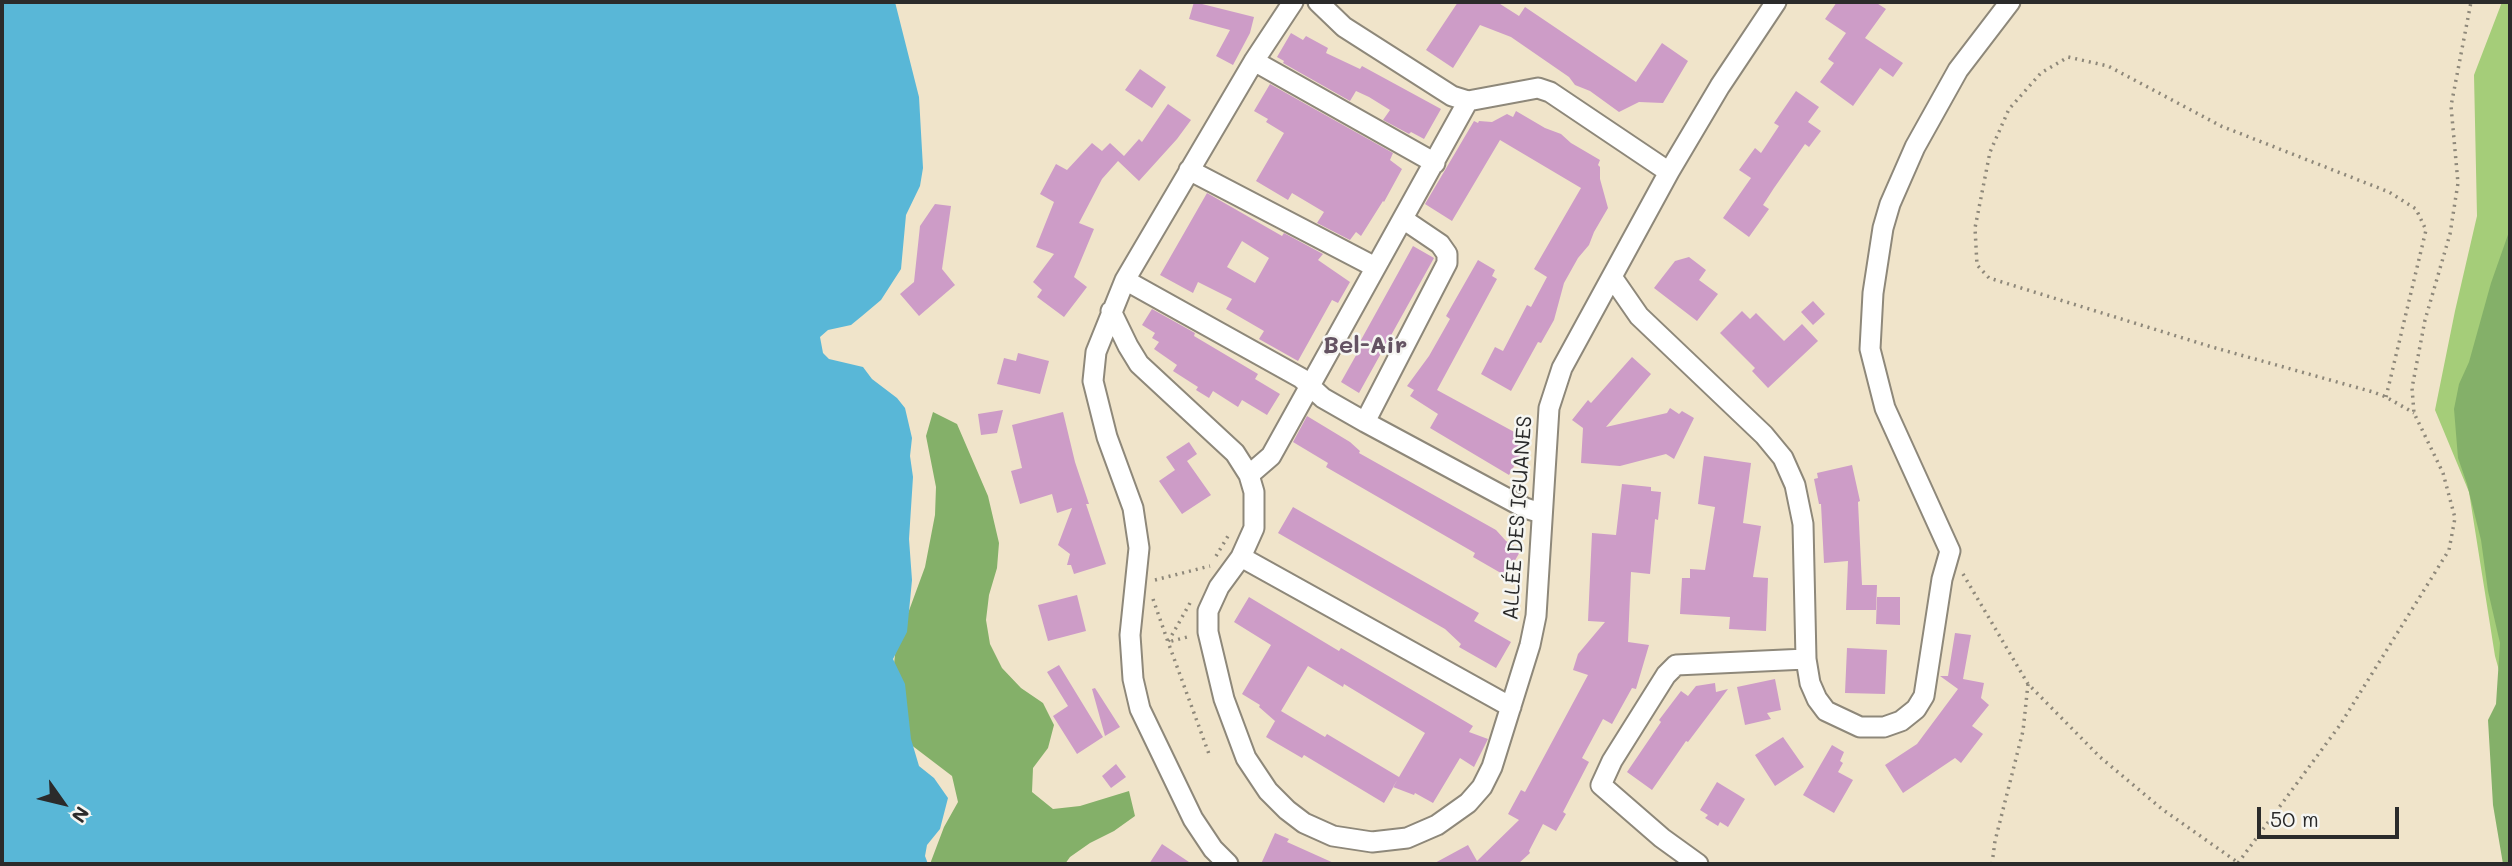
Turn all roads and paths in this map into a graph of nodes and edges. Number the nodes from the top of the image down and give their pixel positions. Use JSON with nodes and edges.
{"nodes":[{"id":1,"x":1293,"y":2,"type":"edge"},
{"id":2,"x":1318,"y":2,"type":"edge"},
{"id":3,"x":1776,"y":2,"type":"edge"},
{"id":4,"x":2010,"y":2,"type":"edge"},
{"id":5,"x":2471,"y":2,"type":"edge"},
{"id":6,"x":1254,"y":61,"type":"junction"},
{"id":7,"x":1468,"y":101,"type":"junction"},
{"id":8,"x":1435,"y":163,"type":"junction"},
{"id":9,"x":1189,"y":170,"type":"junction"},
{"id":10,"x":1669,"y":172,"type":"junction"},
{"id":11,"x":1403,"y":219,"type":"junction"},
{"id":12,"x":1374,"y":267,"type":"junction"},
{"id":13,"x":1612,"y":277,"type":"junction"},
{"id":14,"x":1125,"y":280,"type":"junction"},
{"id":15,"x":1111,"y":311,"type":"junction"},
{"id":16,"x":1311,"y":388,"type":"junction"},
{"id":17,"x":2386,"y":397,"type":"junction"},
{"id":18,"x":2414,"y":414,"type":"junction"},
{"id":19,"x":1365,"y":422,"type":"junction"},
{"id":20,"x":1249,"y":475,"type":"junction"},
{"id":21,"x":1541,"y":513,"type":"junction"},
{"id":22,"x":1950,"y":551,"type":"junction"},
{"id":23,"x":1241,"y":557,"type":"junction"},
{"id":24,"x":1210,"y":566,"type":"dead end"},
{"id":25,"x":1147,"y":582,"type":"dead end"},
{"id":26,"x":1152,"y":594,"type":"dead end"},
{"id":27,"x":1168,"y":642,"type":"dead end"},
{"id":28,"x":1806,"y":659,"type":"junction"},
{"id":29,"x":2028,"y":684,"type":"junction"},
{"id":30,"x":1511,"y":707,"type":"junction"},
{"id":31,"x":1228,"y":864,"type":"edge"},
{"id":32,"x":1698,"y":864,"type":"edge"},
{"id":33,"x":1992,"y":864,"type":"edge"},
{"id":34,"x":2239,"y":864,"type":"edge"}],
"edges":[{"from":1,"to":6,"type":"street"},
{"from":2,"to":7,"type":"street"},
{"from":3,"to":10,"type":"street","name":"ALLÉE DES IGUANES"},
{"from":4,"to":22,"type":"street"},
{"from":5,"to":18,"type":"path"},
{"from":6,"to":8,"type":"street"},
{"from":6,"to":9,"type":"street"},
{"from":7,"to":8,"type":"street"},
{"from":7,"to":10,"type":"street"},
{"from":8,"to":11,"type":"street"},
{"from":9,"to":12,"type":"street"},
{"from":9,"to":14,"type":"street"},
{"from":10,"to":13,"type":"street","name":"ALLÉE DES IGUANES"},
{"from":11,"to":12,"type":"street"},
{"from":11,"to":19,"type":"street"},
{"from":12,"to":16,"type":"street"},
{"from":13,"to":21,"type":"street","name":"ALLÉE DES IGUANES"},
{"from":13,"to":28,"type":"street"},
{"from":14,"to":15,"type":"street"},
{"from":14,"to":16,"type":"street"},
{"from":15,"to":20,"type":"street","name":"ALLÉE DES IGUANES"},
{"from":15,"to":31,"type":"street"},
{"from":16,"to":19,"type":"street"},
{"from":16,"to":20,"type":"street"},
{"from":17,"to":17,"type":"path"},
{"from":17,"to":18,"type":"path"},
{"from":18,"to":34,"type":"path"},
{"from":19,"to":21,"type":"street"},
{"from":20,"to":23,"type":"street","name":"ALLÉE DES IGUANES"},
{"from":21,"to":30,"type":"street","name":"ALLÉE DES IGUANES"},
{"from":22,"to":28,"type":"street"},
{"from":22,"to":29,"type":"path"},
{"from":23,"to":30,"type":"street"},
{"from":23,"to":30,"type":"street","name":"ALLÉE DES IGUANES"},
{"from":24,"to":25,"type":"path"},
{"from":26,"to":27,"type":"path"},
{"from":28,"to":32,"type":"street"},
{"from":29,"to":33,"type":"path"},
{"from":29,"to":34,"type":"path"}]}
